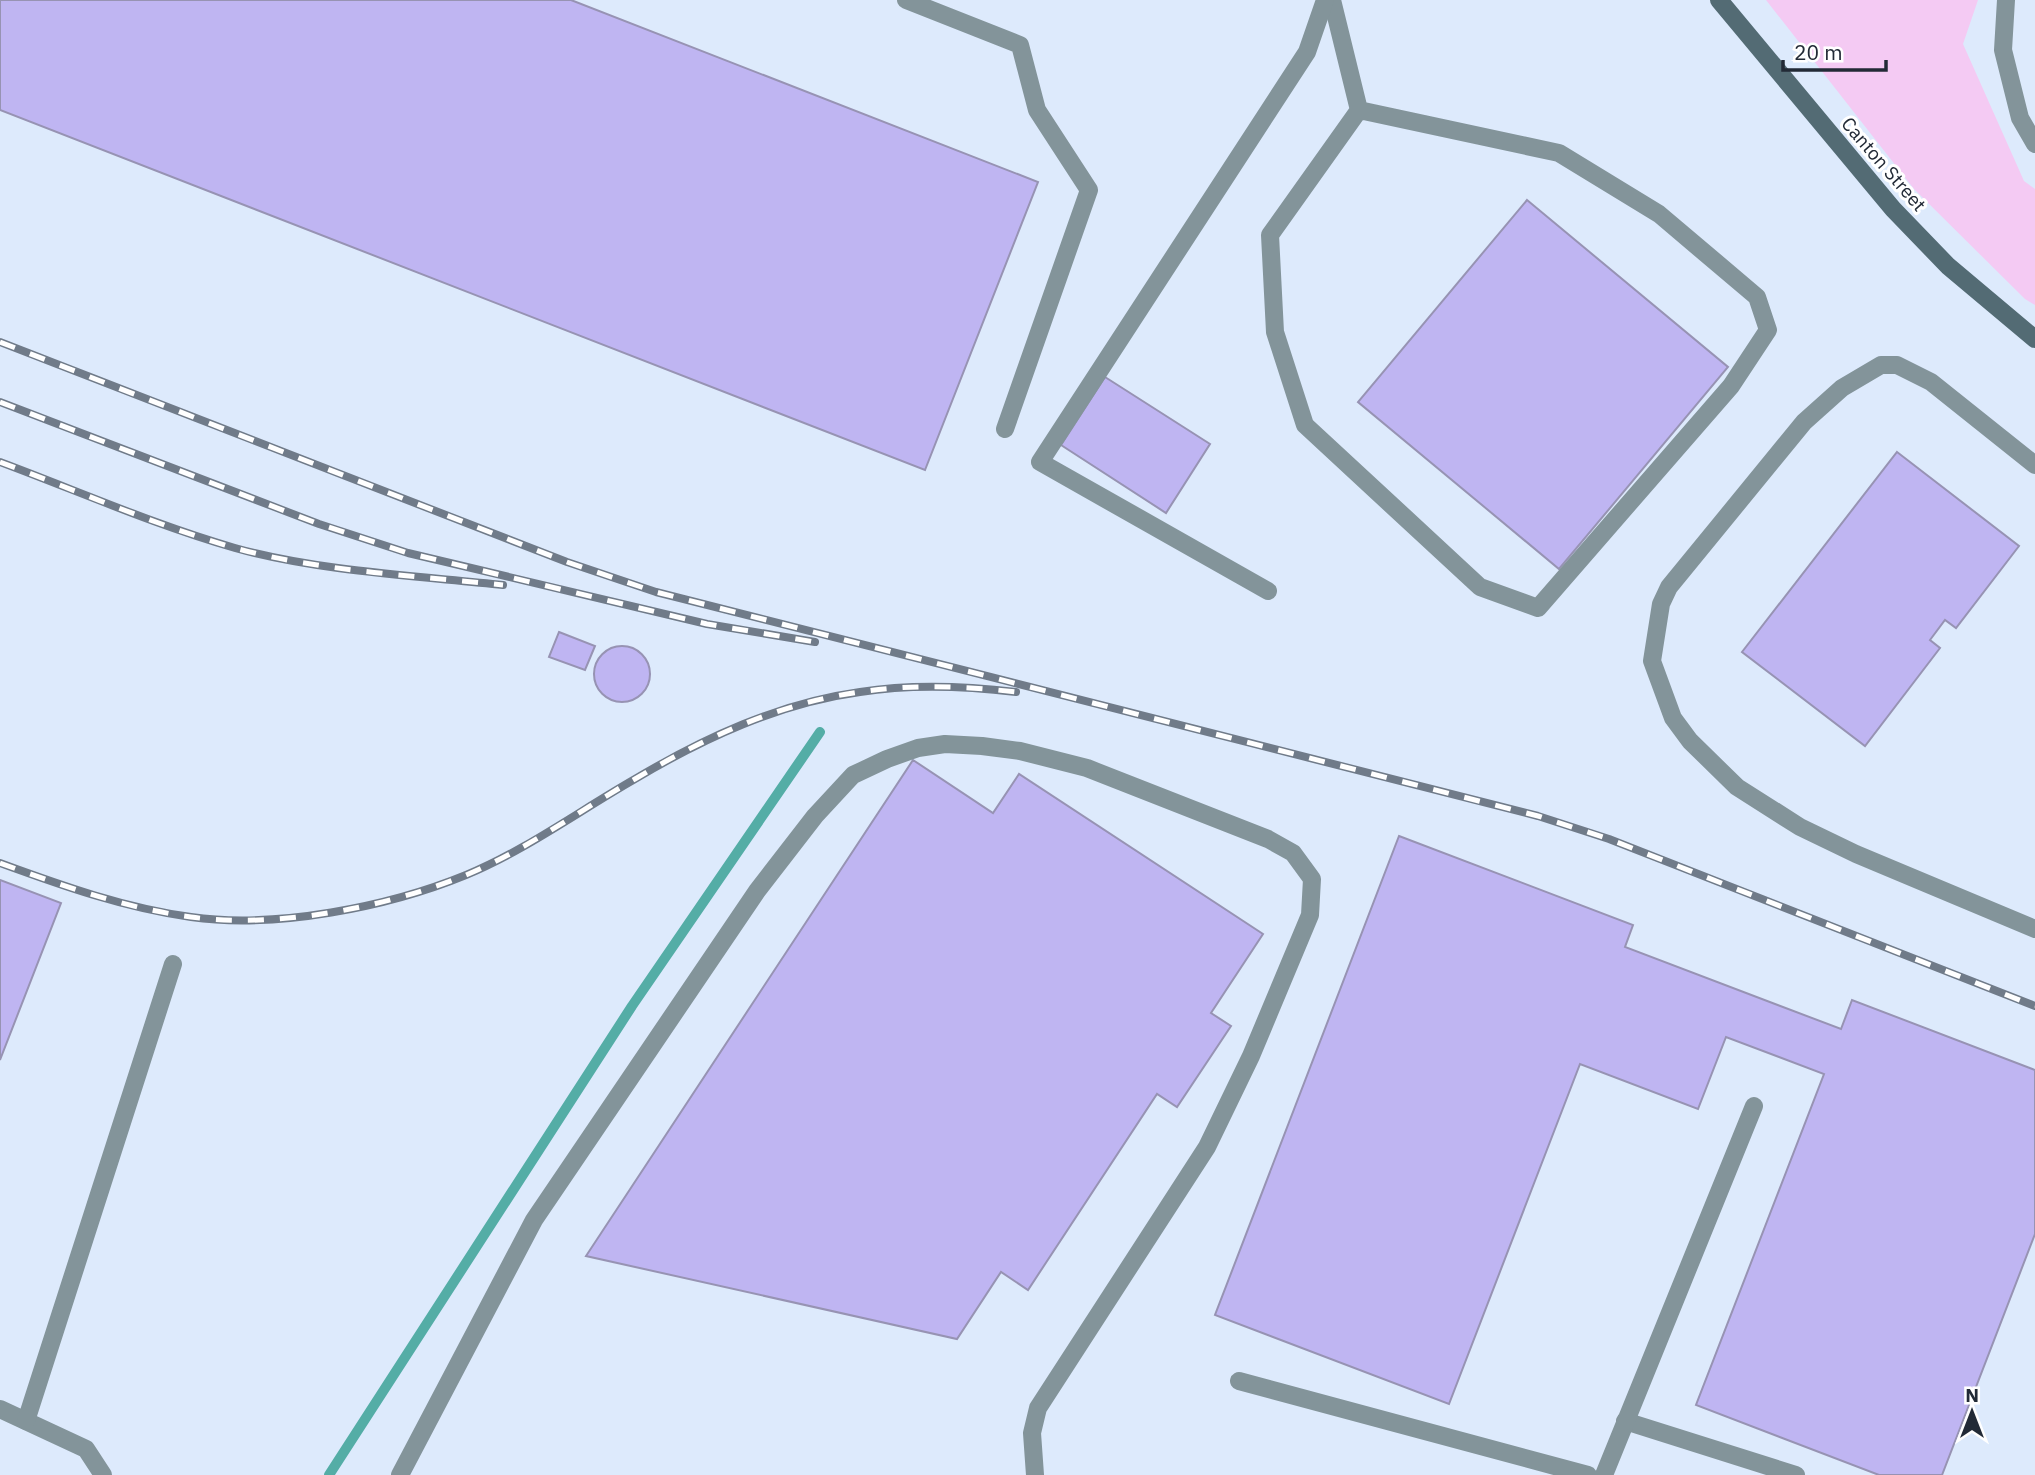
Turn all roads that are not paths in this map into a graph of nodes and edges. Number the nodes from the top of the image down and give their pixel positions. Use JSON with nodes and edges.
{"nodes":[{"id":1,"x":1325,"y":0,"type":"edge"},
{"id":2,"x":1332,"y":0,"type":"edge"},
{"id":3,"x":1719,"y":0,"type":"edge"},
{"id":4,"x":2006,"y":0,"type":"edge"},
{"id":5,"x":914,"y":2,"type":"edge"},
{"id":6,"x":1359,"y":110,"type":"junction"},
{"id":7,"x":2035,"y":144,"type":"edge"},
{"id":8,"x":2035,"y":339,"type":"edge"},
{"id":9,"x":1005,"y":429,"type":"dead end"},
{"id":10,"x":2035,"y":465,"type":"edge"},
{"id":11,"x":1268,"y":591,"type":"dead end"},
{"id":12,"x":2035,"y":929,"type":"edge"},
{"id":13,"x":173,"y":964,"type":"dead end"},
{"id":14,"x":1754,"y":1106,"type":"dead end"},
{"id":15,"x":1239,"y":1381,"type":"dead end"},
{"id":16,"x":0,"y":1409,"type":"edge"},
{"id":17,"x":26,"y":1421,"type":"junction"},
{"id":18,"x":1625,"y":1421,"type":"junction"},
{"id":19,"x":103,"y":1475,"type":"edge"},
{"id":20,"x":400,"y":1475,"type":"edge"},
{"id":21,"x":1035,"y":1475,"type":"edge"},
{"id":22,"x":1588,"y":1475,"type":"edge"},
{"id":23,"x":1604,"y":1475,"type":"edge"},
{"id":24,"x":1796,"y":1475,"type":"edge"}],
"edges":[{"from":1,"to":11,"type":"lane"},
{"from":2,"to":6,"type":"lane"},
{"from":3,"to":8,"type":"main road","name":"Canton Street"},
{"from":4,"to":7,"type":"lane"},
{"from":5,"to":9,"type":"lane"},
{"from":6,"to":6,"type":"lane"},
{"from":10,"to":12,"type":"lane"},
{"from":13,"to":17,"type":"lane"},
{"from":14,"to":18,"type":"lane"},
{"from":15,"to":22,"type":"lane"},
{"from":16,"to":17,"type":"lane"},
{"from":17,"to":19,"type":"lane"},
{"from":18,"to":23,"type":"lane"},
{"from":18,"to":24,"type":"lane"},
{"from":20,"to":21,"type":"lane"}]}
